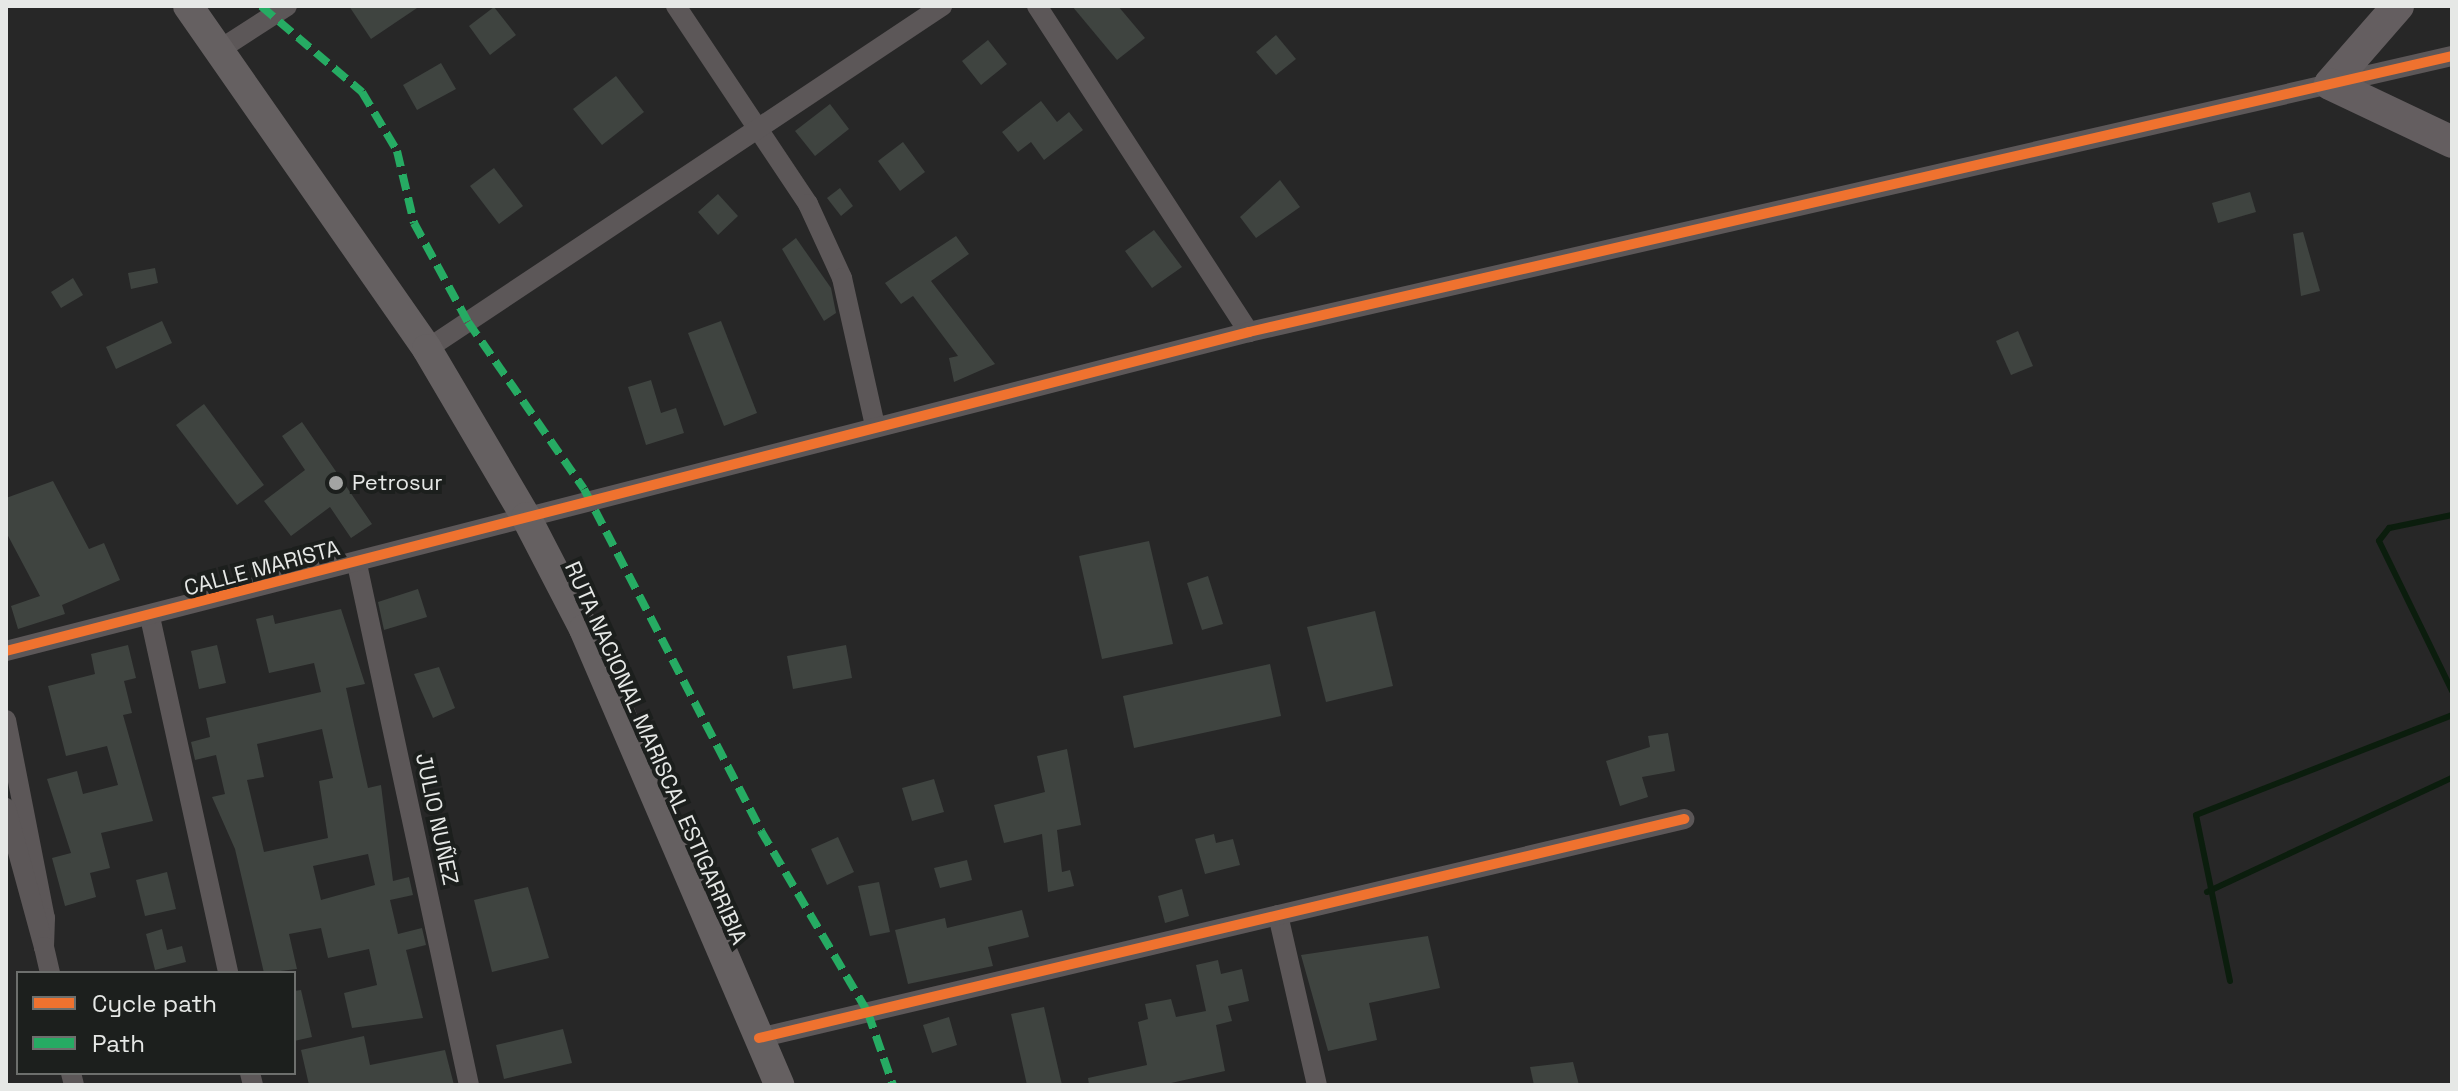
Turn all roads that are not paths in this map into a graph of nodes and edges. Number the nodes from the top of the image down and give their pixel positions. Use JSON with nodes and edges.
{"nodes":[{"id":1,"x":188,"y":6,"type":"edge"},
{"id":2,"x":287,"y":6,"type":"edge"},
{"id":3,"x":676,"y":6,"type":"edge"},
{"id":4,"x":942,"y":6,"type":"edge"},
{"id":5,"x":1037,"y":6,"type":"edge"},
{"id":6,"x":2398,"y":6,"type":"edge"},
{"id":7,"x":219,"y":50,"type":"junction"},
{"id":8,"x":2452,"y":56,"type":"edge"},
{"id":9,"x":2330,"y":84,"type":"junction"},
{"id":10,"x":759,"y":129,"type":"junction"},
{"id":11,"x":2452,"y":142,"type":"edge"},
{"id":12,"x":1249,"y":332,"type":"junction"},
{"id":13,"x":427,"y":349,"type":"junction"},
{"id":14,"x":875,"y":426,"type":"junction"},
{"id":15,"x":526,"y":517,"type":"junction"},
{"id":16,"x":357,"y":564,"type":"junction"},
{"id":17,"x":150,"y":617,"type":"junction"},
{"id":18,"x":6,"y":651,"type":"edge"},
{"id":19,"x":6,"y":720,"type":"edge"},
{"id":20,"x":6,"y":808,"type":"edge"},
{"id":21,"x":1684,"y":819,"type":"dead end"},
{"id":22,"x":1278,"y":915,"type":"junction"},
{"id":23,"x":44,"y":947,"type":"junction"},
{"id":24,"x":50,"y":971,"type":"edge"},
{"id":25,"x":228,"y":971,"type":"edge"},
{"id":26,"x":759,"y":1038,"type":"junction"},
{"id":27,"x":469,"y":1085,"type":"edge"},
{"id":28,"x":779,"y":1085,"type":"edge"},
{"id":29,"x":1317,"y":1085,"type":"edge"}],
"edges":[{"from":1,"to":7,"type":"main road","name":"RUTA NACIONAL MARISCAL ESTIGARRIBIA"},
{"from":2,"to":7,"type":"street"},
{"from":3,"to":10,"type":"street"},
{"from":4,"to":10,"type":"street"},
{"from":5,"to":12,"type":"street"},
{"from":6,"to":9,"type":"highway"},
{"from":7,"to":13,"type":"main road","name":"RUTA NACIONAL MARISCAL ESTIGARRIBIA"},
{"from":8,"to":9,"type":"street","name":"CALLE MARISTA"},
{"from":9,"to":11,"type":"highway"},
{"from":9,"to":12,"type":"street","name":"CALLE MARISTA"},
{"from":10,"to":13,"type":"street"},
{"from":10,"to":14,"type":"street"},
{"from":12,"to":14,"type":"street","name":"CALLE MARISTA"},
{"from":13,"to":15,"type":"main road","name":"RUTA NACIONAL MARISCAL ESTIGARRIBIA"},
{"from":14,"to":15,"type":"street","name":"CALLE MARISTA"},
{"from":15,"to":16,"type":"street","name":"CALLE MARISTA"},
{"from":15,"to":26,"type":"main road","name":"RUTA NACIONAL MARISCAL ESTIGARRIBIA"},
{"from":16,"to":17,"type":"street","name":"CALLE MARISTA"},
{"from":16,"to":27,"type":"street","name":"JULIO NUÑEZ"},
{"from":17,"to":18,"type":"street","name":"CALLE MARISTA"},
{"from":17,"to":25,"type":"street"},
{"from":19,"to":23,"type":"street"},
{"from":20,"to":23,"type":"street"},
{"from":21,"to":22,"type":"street"},
{"from":22,"to":26,"type":"street"},
{"from":22,"to":29,"type":"street"},
{"from":23,"to":24,"type":"street"},
{"from":26,"to":28,"type":"main road","name":"RUTA NACIONAL MARISCAL ESTIGARRIBIA"}]}
